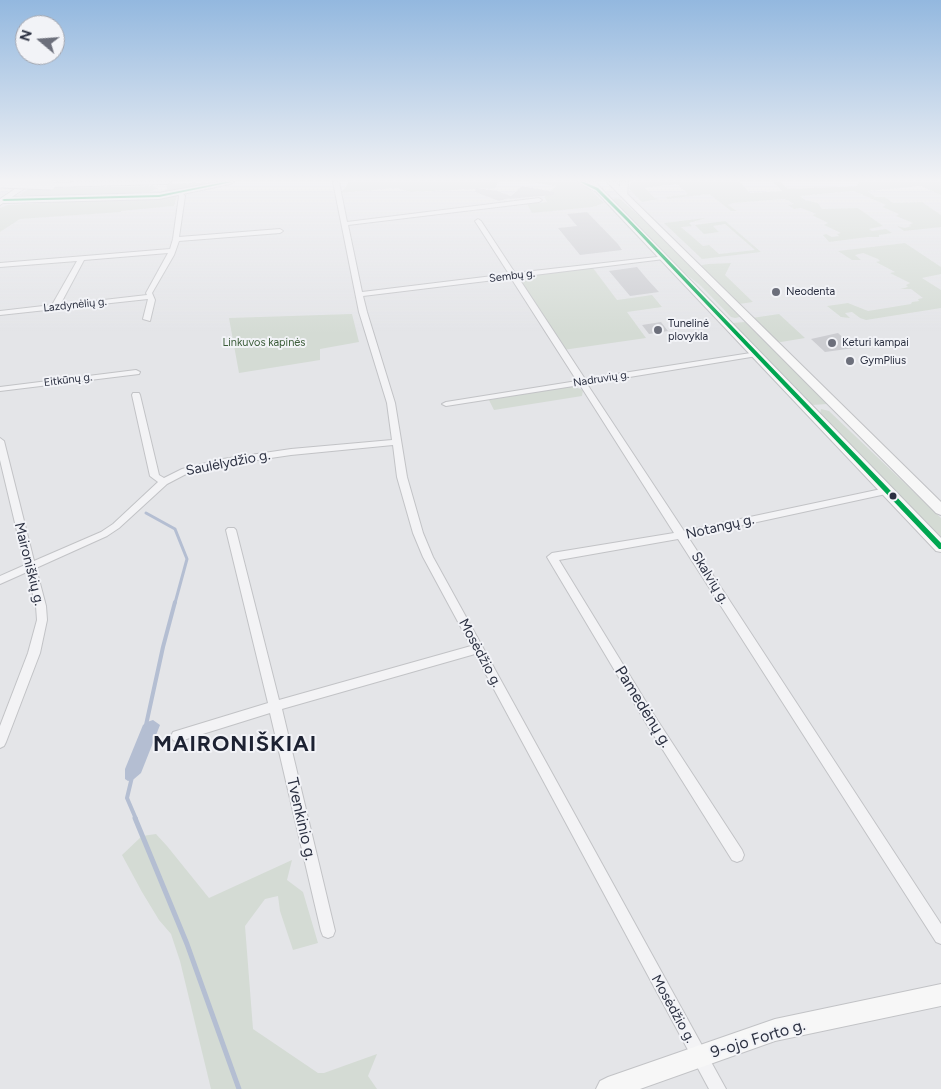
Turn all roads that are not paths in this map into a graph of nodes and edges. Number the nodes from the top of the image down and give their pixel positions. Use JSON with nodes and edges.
{"nodes":[{"id":1,"x":177,"y":233,"type":"edge"},
{"id":2,"x":256,"y":233,"type":"edge"},
{"id":3,"x":346,"y":233,"type":"edge"},
{"id":4,"x":486,"y":233,"type":"edge"},
{"id":5,"x":640,"y":233,"type":"edge"},
{"id":6,"x":662,"y":233,"type":"edge"},
{"id":7,"x":176,"y":239,"type":"junction"},
{"id":8,"x":172,"y":251,"type":"junction"},
{"id":9,"x":664,"y":257,"type":"junction"},
{"id":10,"x":82,"y":258,"type":"junction"},
{"id":11,"x":0,"y":265,"type":"edge"},
{"id":12,"x":513,"y":276,"type":"junction"},
{"id":13,"x":360,"y":294,"type":"junction"},
{"id":14,"x":151,"y":297,"type":"junction"},
{"id":15,"x":55,"y":307,"type":"junction"},
{"id":16,"x":0,"y":313,"type":"edge"},
{"id":17,"x":746,"y":317,"type":"junction"},
{"id":18,"x":147,"y":319,"type":"dead end"},
{"id":19,"x":723,"y":319,"type":"junction"},
{"id":20,"x":757,"y":354,"type":"junction"},
{"id":21,"x":136,"y":372,"type":"dead end"},
{"id":22,"x":582,"y":382,"type":"junction"},
{"id":23,"x":0,"y":389,"type":"edge"},
{"id":24,"x":136,"y":395,"type":"dead end"},
{"id":25,"x":446,"y":404,"type":"dead end"},
{"id":26,"x":837,"y":408,"type":"junction"},
{"id":27,"x":812,"y":412,"type":"junction"},
{"id":28,"x":0,"y":441,"type":"edge"},
{"id":29,"x":398,"y":442,"type":"junction"},
{"id":30,"x":164,"y":482,"type":"junction"},
{"id":31,"x":886,"y":491,"type":"junction"},
{"id":32,"x":941,"y":510,"type":"edge"},
{"id":33,"x":231,"y":530,"type":"dead end"},
{"id":34,"x":683,"y":535,"type":"junction"},
{"id":35,"x":941,"y":547,"type":"edge"},
{"id":36,"x":552,"y":557,"type":"joint"},
{"id":37,"x":31,"y":567,"type":"junction"},
{"id":38,"x":0,"y":580,"type":"edge"},
{"id":39,"x":477,"y":649,"type":"junction"},
{"id":40,"x":275,"y":706,"type":"junction"},
{"id":41,"x":178,"y":736,"type":"dead end"},
{"id":42,"x":0,"y":742,"type":"edge"},
{"id":43,"x":736,"y":855,"type":"dead end"},
{"id":44,"x":328,"y":931,"type":"dead end"},
{"id":45,"x":941,"y":937,"type":"edge"},
{"id":46,"x":941,"y":995,"type":"edge"},
{"id":47,"x":700,"y":1056,"type":"junction"},
{"id":48,"x":608,"y":1089,"type":"edge"},
{"id":49,"x":718,"y":1089,"type":"edge"}],
"edges":[{"from":1,"to":7,"type":"street"},
{"from":2,"to":7,"type":"street"},
{"from":3,"to":13,"type":"street","name":"Mosėdžio g."},
{"from":4,"to":12,"type":"street","name":"Skalvių g."},
{"from":5,"to":9,"type":"main road"},
{"from":6,"to":17,"type":"main road"},
{"from":7,"to":8,"type":"street"},
{"from":8,"to":10,"type":"street"},
{"from":8,"to":14,"type":"street"},
{"from":9,"to":12,"type":"street","name":"Sembų g."},
{"from":9,"to":19,"type":"main road"},
{"from":10,"to":11,"type":"street"},
{"from":10,"to":15,"type":"street"},
{"from":12,"to":13,"type":"street","name":"Sembų g."},
{"from":12,"to":22,"type":"street","name":"Skalvių g."},
{"from":13,"to":29,"type":"street","name":"Mosėdžio g."},
{"from":14,"to":15,"type":"street","name":"Lazdynėlių g."},
{"from":14,"to":18,"type":"street"},
{"from":15,"to":16,"type":"street","name":"Lazdynėlių g."},
{"from":17,"to":19,"type":"main road"},
{"from":17,"to":26,"type":"main road"},
{"from":19,"to":20,"type":"main road"},
{"from":20,"to":22,"type":"street","name":"Nadruvių g."},
{"from":20,"to":27,"type":"main road"},
{"from":21,"to":23,"type":"street","name":"Eitkūnų g."},
{"from":22,"to":25,"type":"street","name":"Nadruvių g."},
{"from":22,"to":34,"type":"street","name":"Skalvių g."},
{"from":24,"to":30,"type":"street"},
{"from":26,"to":27,"type":"main road"},
{"from":26,"to":32,"type":"main road"},
{"from":27,"to":31,"type":"main road"},
{"from":28,"to":37,"type":"street","name":"Maironiškių g."},
{"from":29,"to":30,"type":"street","name":"Saulėlydžio g."},
{"from":29,"to":39,"type":"street","name":"Mosėdžio g."},
{"from":30,"to":37,"type":"street","name":"Saulėlydžio g."},
{"from":31,"to":34,"type":"street","name":"Notangų g."},
{"from":31,"to":35,"type":"main road"},
{"from":33,"to":40,"type":"street","name":"Tvenkinio g."},
{"from":34,"to":36,"type":"street","name":"Notangų g."},
{"from":34,"to":45,"type":"street","name":"Skalvių g."},
{"from":36,"to":43,"type":"street","name":"Pamedėnų g."},
{"from":37,"to":38,"type":"street","name":"Saulėlydžio g."},
{"from":37,"to":42,"type":"street","name":"Maironiškių g."},
{"from":39,"to":40,"type":"street"},
{"from":39,"to":47,"type":"street","name":"Mosėdžio g."},
{"from":40,"to":41,"type":"street"},
{"from":40,"to":44,"type":"street","name":"Tvenkinio g."},
{"from":46,"to":47,"type":"main road","name":"9-ojo Forto g."},
{"from":47,"to":48,"type":"main road","name":"9-ojo Forto g."},
{"from":47,"to":49,"type":"street","name":"Mosėdžio g."}]}
